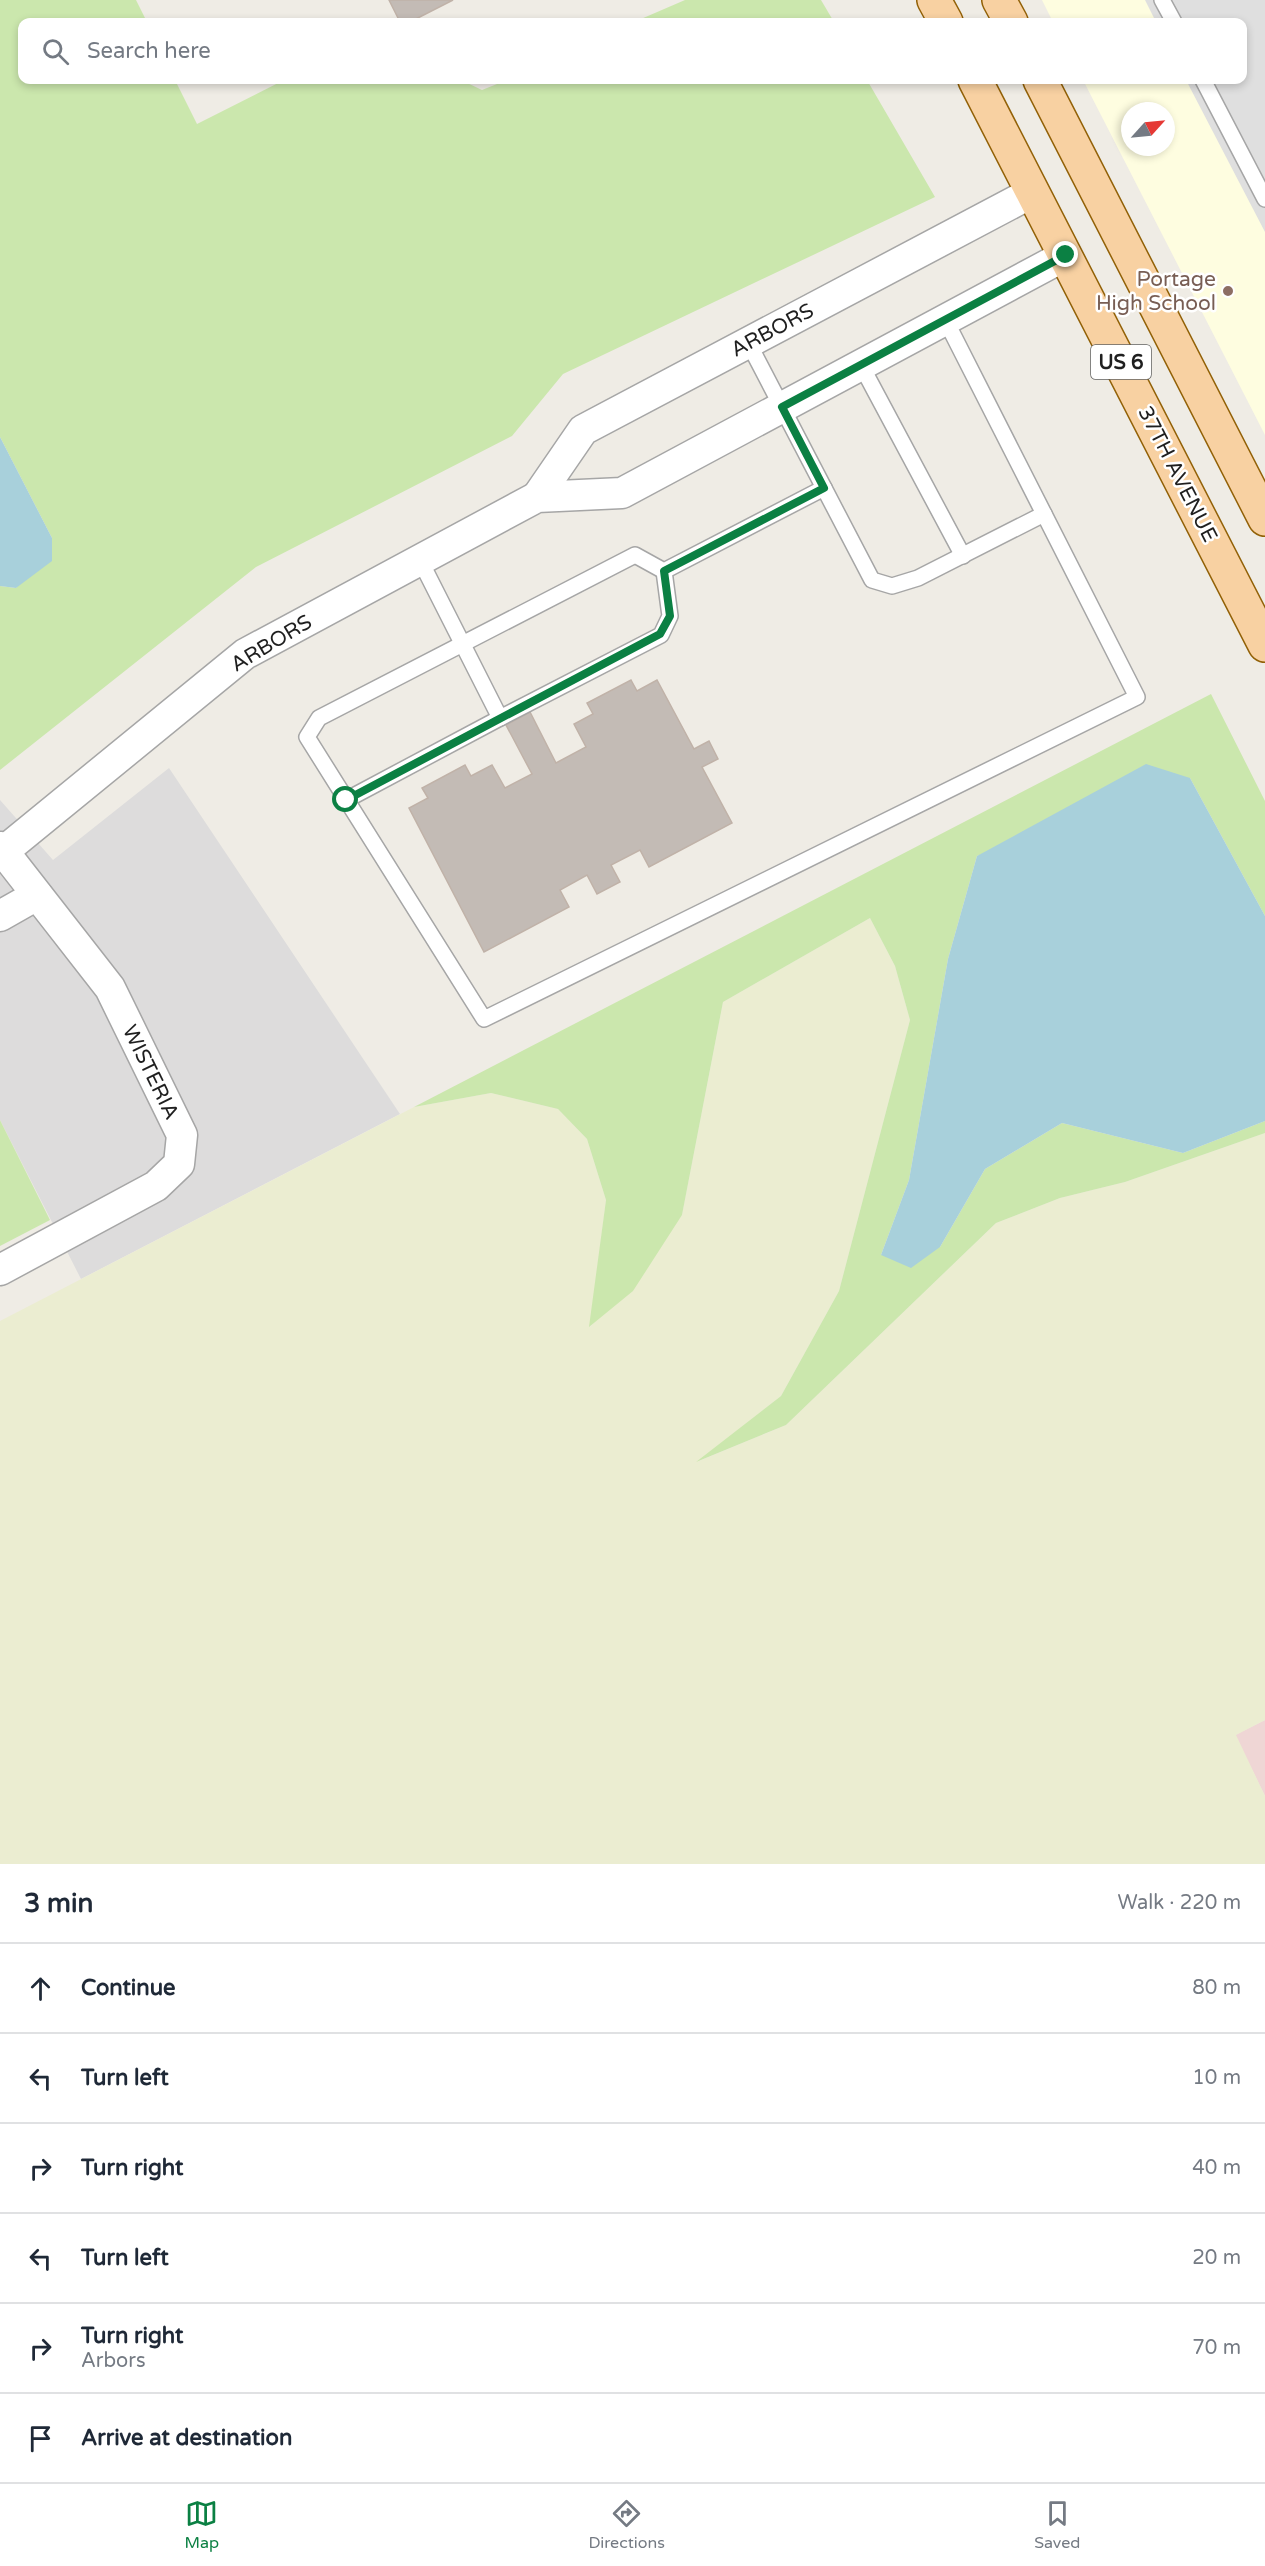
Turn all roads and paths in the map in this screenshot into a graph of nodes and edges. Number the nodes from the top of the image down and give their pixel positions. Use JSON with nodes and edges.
{"nodes":[{"id":1,"x":934,"y":0,"type":"edge"},
{"id":2,"x":999,"y":0,"type":"edge"},
{"id":3,"x":1162,"y":0,"type":"edge"},
{"id":4,"x":944,"y":18,"type":"edge"},
{"id":5,"x":1009,"y":18,"type":"edge"},
{"id":6,"x":1172,"y":18,"type":"edge"},
{"id":7,"x":977,"y":84,"type":"edge"},
{"id":8,"x":1042,"y":84,"type":"edge"},
{"id":9,"x":1205,"y":84,"type":"edge"},
{"id":10,"x":1033,"y":192,"type":"junction"},
{"id":11,"x":1265,"y":199,"type":"edge"},
{"id":12,"x":1066,"y":255,"type":"junction"},
{"id":13,"x":945,"y":319,"type":"junction"},
{"id":14,"x":748,"y":342,"type":"junction"},
{"id":15,"x":861,"y":365,"type":"junction"},
{"id":16,"x":782,"y":407,"type":"junction"},
{"id":17,"x":824,"y":488,"type":"junction"},
{"id":18,"x":537,"y":497,"type":"junction"},
{"id":19,"x":1044,"y":514,"type":"junction"},
{"id":20,"x":1265,"y":519,"type":"edge"},
{"id":21,"x":963,"y":556,"type":"junction"},
{"id":22,"x":420,"y":560,"type":"junction"},
{"id":23,"x":664,"y":571,"type":"junction"},
{"id":24,"x":463,"y":643,"type":"junction"},
{"id":25,"x":1265,"y":645,"type":"edge"},
{"id":26,"x":500,"y":718,"type":"junction"},
{"id":27,"x":346,"y":800,"type":"junction"},
{"id":28,"x":2,"y":849,"type":"edge"},
{"id":29,"x":38,"y":895,"type":"junction"},
{"id":30,"x":0,"y":916,"type":"edge"},
{"id":31,"x":0,"y":1270,"type":"edge"}],
"edges":[{"from":1,"to":4,"type":"main road"},
{"from":2,"to":5,"type":"main road"},
{"from":3,"to":6,"type":"lane"},
{"from":7,"to":10,"type":"main road","name":"37TH AVENUE","number":"US 6"},
{"from":8,"to":20,"type":"main road","number":"US 6"},
{"from":9,"to":11,"type":"lane"},
{"from":10,"to":12,"type":"main road","name":"37TH AVENUE","number":"US 6"},
{"from":10,"to":14,"type":"street","name":"ARBORS"},
{"from":12,"to":13,"type":"street","name":"ARBORS"},
{"from":12,"to":25,"type":"main road","name":"37TH AVENUE","number":"US 6"},
{"from":13,"to":15,"type":"street","name":"ARBORS"},
{"from":13,"to":19,"type":"lane"},
{"from":14,"to":16,"type":"lane"},
{"from":14,"to":18,"type":"street","name":"ARBORS"},
{"from":15,"to":16,"type":"street","name":"ARBORS"},
{"from":15,"to":21,"type":"lane"},
{"from":16,"to":17,"type":"lane"},
{"from":16,"to":18,"type":"street","name":"ARBORS"},
{"from":17,"to":21,"type":"lane"},
{"from":17,"to":23,"type":"lane"},
{"from":18,"to":22,"type":"street","name":"ARBORS"},
{"from":19,"to":21,"type":"lane"},
{"from":19,"to":27,"type":"lane"},
{"from":22,"to":24,"type":"lane"},
{"from":22,"to":28,"type":"street","name":"ARBORS"},
{"from":23,"to":24,"type":"lane"},
{"from":23,"to":26,"type":"lane"},
{"from":24,"to":26,"type":"lane"},
{"from":24,"to":27,"type":"lane"},
{"from":26,"to":27,"type":"lane"},
{"from":28,"to":29,"type":"street","name":"WISTERIA"},
{"from":29,"to":30,"type":"street"},
{"from":29,"to":31,"type":"street","name":"WISTERIA"}]}
